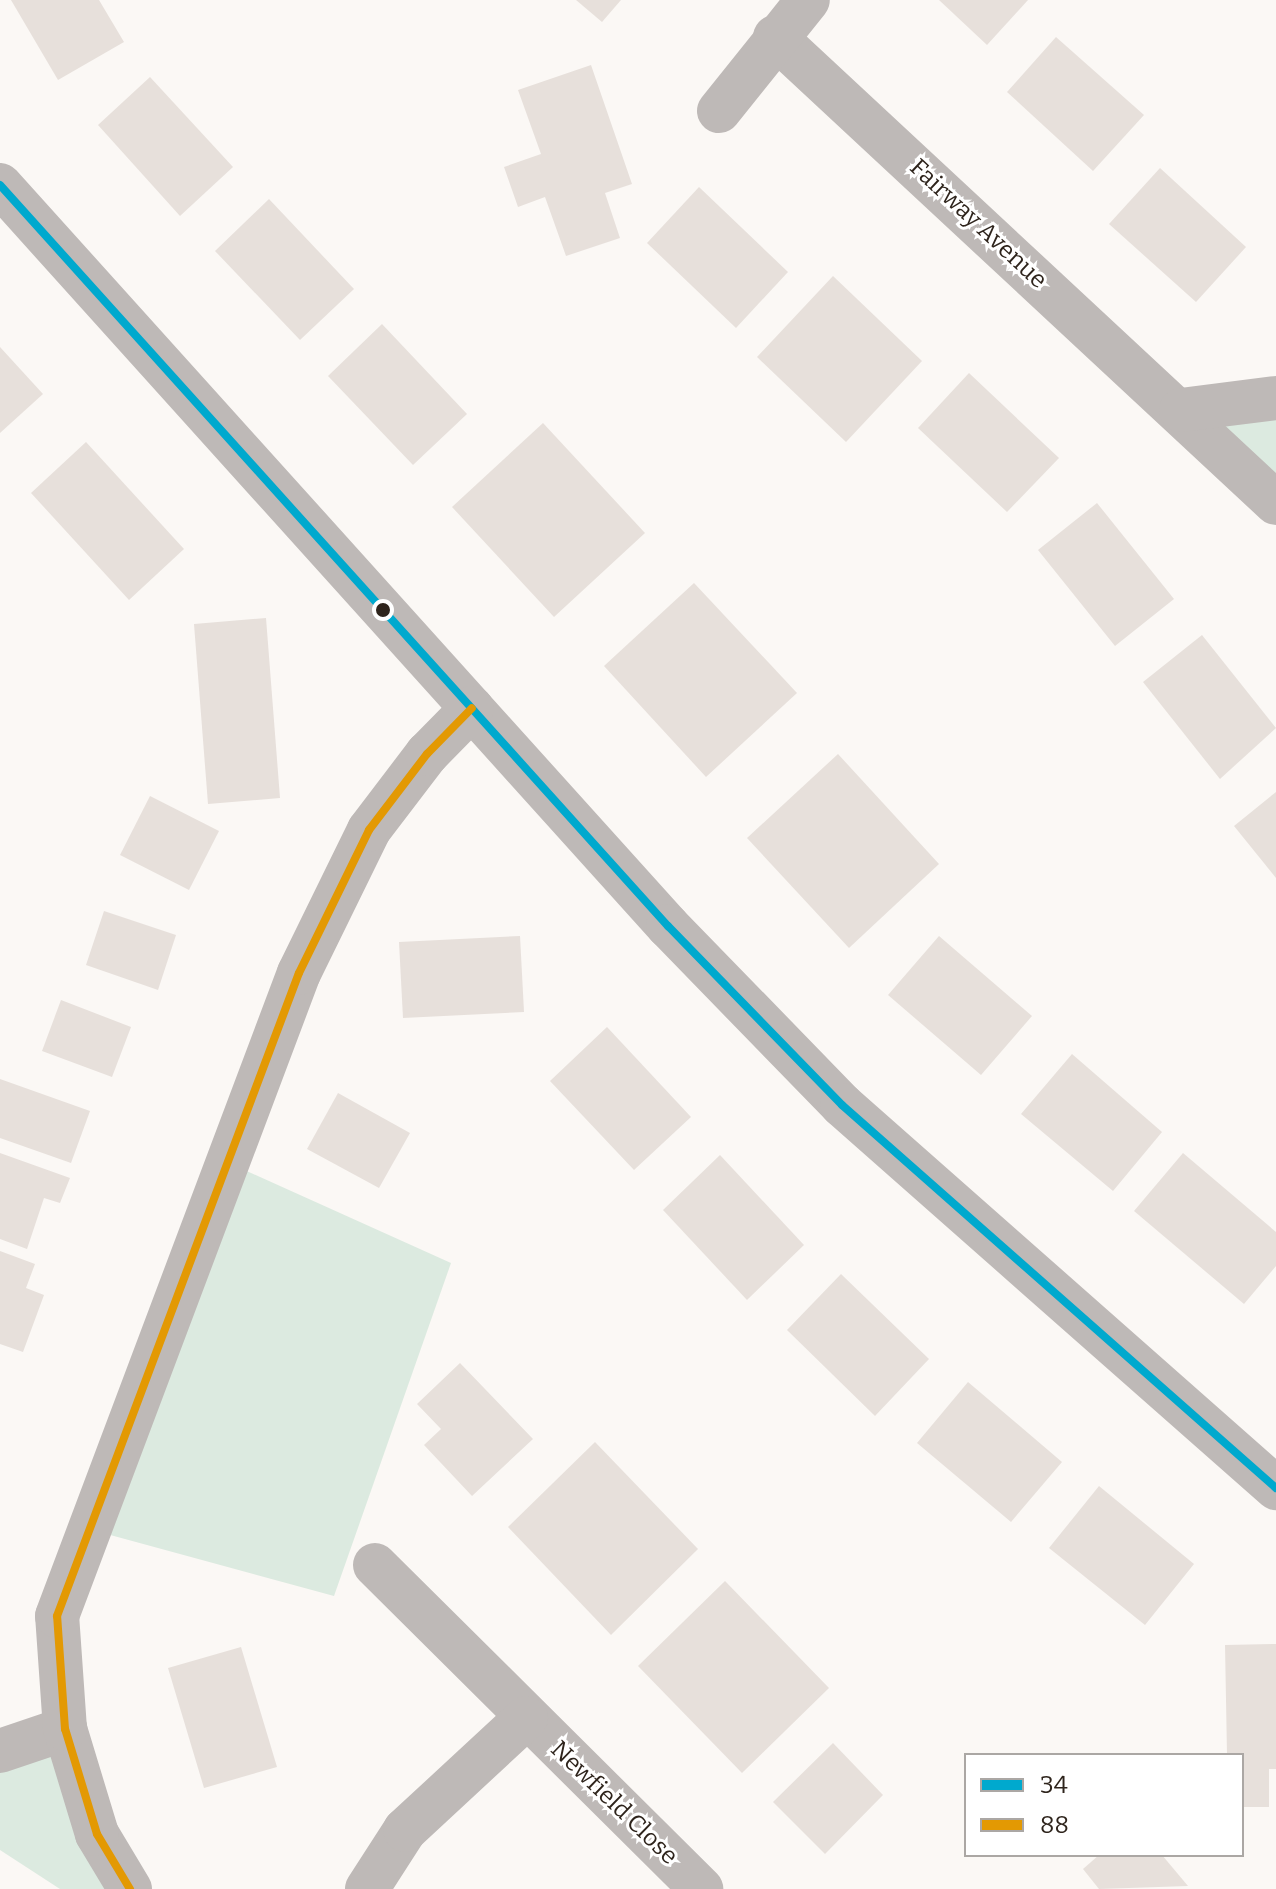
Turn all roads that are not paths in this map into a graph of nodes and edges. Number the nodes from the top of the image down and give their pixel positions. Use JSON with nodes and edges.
{"nodes":[{"id":1,"x":808,"y":0,"type":"edge"},
{"id":2,"x":775,"y":37,"type":"junction"},
{"id":3,"x":719,"y":111,"type":"dead end"},
{"id":4,"x":0,"y":185,"type":"edge"},
{"id":5,"x":1276,"y":398,"type":"edge"},
{"id":6,"x":1181,"y":410,"type":"junction"},
{"id":7,"x":1276,"y":503,"type":"edge"},
{"id":8,"x":472,"y":708,"type":"junction"},
{"id":9,"x":1276,"y":1488,"type":"edge"},
{"id":10,"x":375,"y":1565,"type":"dead end"},
{"id":11,"x":526,"y":1718,"type":"junction"},
{"id":12,"x":65,"y":1729,"type":"junction"},
{"id":13,"x":0,"y":1751,"type":"edge"},
{"id":14,"x":130,"y":1889,"type":"edge"},
{"id":15,"x":367,"y":1889,"type":"edge"},
{"id":16,"x":701,"y":1889,"type":"edge"}],
"edges":[{"from":1,"to":2,"type":"street"},
{"from":2,"to":3,"type":"street"},
{"from":2,"to":6,"type":"street","name":"Fairway Avenue"},
{"from":4,"to":8,"type":"street"},
{"from":5,"to":6,"type":"street"},
{"from":6,"to":7,"type":"street","name":"Fairway Avenue"},
{"from":8,"to":9,"type":"street"},
{"from":8,"to":12,"type":"street"},
{"from":10,"to":11,"type":"street","name":"Newfield Close"},
{"from":11,"to":15,"type":"street"},
{"from":11,"to":16,"type":"street","name":"Newfield Close"},
{"from":12,"to":13,"type":"street"},
{"from":12,"to":14,"type":"street"}]}
